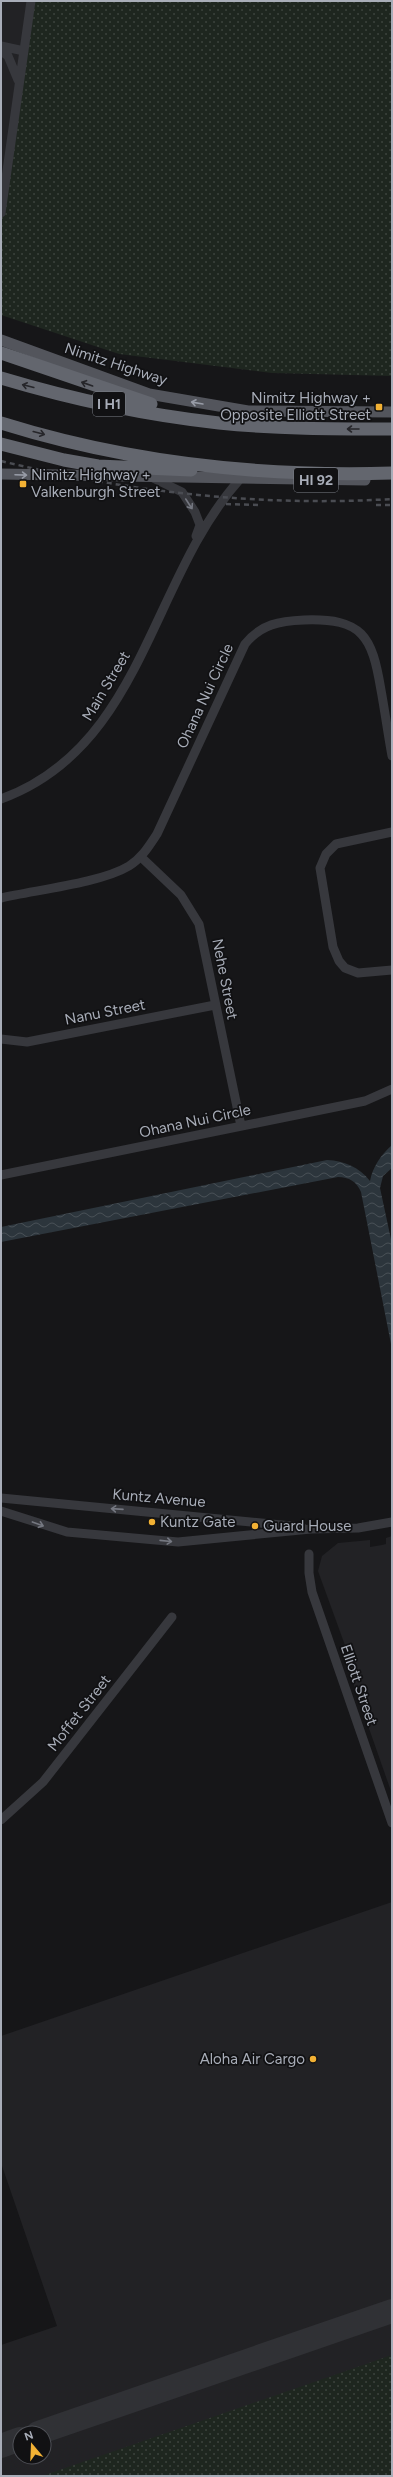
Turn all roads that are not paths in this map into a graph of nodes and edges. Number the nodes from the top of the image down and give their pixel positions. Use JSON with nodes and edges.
{"nodes":[{"id":1,"x":31,"y":1,"type":"edge"},
{"id":2,"x":1,"y":46,"type":"edge"},
{"id":3,"x":1,"y":51,"type":"edge"},
{"id":4,"x":24,"y":51,"type":"junction"},
{"id":5,"x":19,"y":82,"type":"junction"},
{"id":6,"x":1,"y":213,"type":"edge"},
{"id":7,"x":1,"y":340,"type":"edge"},
{"id":8,"x":1,"y":353,"type":"edge"},
{"id":9,"x":1,"y":378,"type":"edge"},
{"id":10,"x":392,"y":412,"type":"edge"},
{"id":11,"x":1,"y":423,"type":"edge"},
{"id":12,"x":218,"y":423,"type":"junction"},
{"id":13,"x":392,"y":429,"type":"edge"},
{"id":14,"x":1,"y":444,"type":"edge"},
{"id":15,"x":290,"y":473,"type":"junction"},
{"id":16,"x":392,"y":473,"type":"edge"},
{"id":17,"x":1,"y":474,"type":"edge"},
{"id":18,"x":147,"y":475,"type":"junction"},
{"id":19,"x":240,"y":478,"type":"junction"},
{"id":20,"x":392,"y":479,"type":"edge"},
{"id":21,"x":191,"y":551,"type":"junction"},
{"id":22,"x":392,"y":756,"type":"edge"},
{"id":23,"x":1,"y":799,"type":"edge"},
{"id":24,"x":392,"y":832,"type":"edge"},
{"id":25,"x":141,"y":857,"type":"junction"},
{"id":26,"x":1,"y":898,"type":"edge"},
{"id":27,"x":392,"y":970,"type":"edge"},
{"id":28,"x":215,"y":1005,"type":"junction"},
{"id":29,"x":1,"y":1039,"type":"edge"},
{"id":30,"x":392,"y":1089,"type":"edge"},
{"id":31,"x":241,"y":1126,"type":"junction"},
{"id":32,"x":1,"y":1175,"type":"edge"},
{"id":33,"x":1,"y":1498,"type":"edge"},
{"id":34,"x":1,"y":1511,"type":"edge"},
{"id":35,"x":392,"y":1522,"type":"edge"},
{"id":36,"x":311,"y":1529,"type":"junction"},
{"id":37,"x":310,"y":1554,"type":"dead end"},
{"id":38,"x":172,"y":1617,"type":"dead end"},
{"id":39,"x":1,"y":1820,"type":"edge"},
{"id":40,"x":392,"y":1823,"type":"edge"}],
"edges":[{"from":1,"to":4,"type":"street"},
{"from":2,"to":4,"type":"street"},
{"from":3,"to":5,"type":"street"},
{"from":4,"to":5,"type":"street"},
{"from":5,"to":6,"type":"street"},
{"from":10,"to":7,"type":"main road","name":"Nimitz Highway","one_way":true},
{"from":12,"to":8,"type":"highway","one_way":true},
{"from":12,"to":9,"type":"highway","number":"I H1","one_way":true},
{"from":11,"to":15,"type":"highway","one_way":true},
{"from":13,"to":12,"type":"highway","number":"I H1","one_way":true},
{"from":14,"to":15,"type":"highway"},
{"from":15,"to":16,"type":"highway"},
{"from":17,"to":18,"type":"main road","number":"HI 92","one_way":true},
{"from":18,"to":19,"type":"main road","number":"HI 92"},
{"from":18,"to":21,"type":"street","name":"Main Street","one_way":true},
{"from":19,"to":20,"type":"main road","number":"HI 92"},
{"from":19,"to":21,"type":"street","name":"Main Street"},
{"from":21,"to":23,"type":"street","name":"Main Street"},
{"from":22,"to":25,"type":"street","name":"Ohana Nui Circle"},
{"from":24,"to":27,"type":"street"},
{"from":25,"to":26,"type":"street","name":"Ohana Nui Circle"},
{"from":25,"to":28,"type":"street","name":"Nehe Street"},
{"from":28,"to":29,"type":"street","name":"Nanu Street"},
{"from":28,"to":31,"type":"street","name":"Nehe Street"},
{"from":30,"to":31,"type":"street","name":"Ohana Nui Circle"},
{"from":31,"to":32,"type":"street","name":"Ohana Nui Circle"},
{"from":36,"to":33,"type":"street","name":"Kuntz Avenue","one_way":true},
{"from":34,"to":36,"type":"street","one_way":true},
{"from":35,"to":36,"type":"street"},
{"from":37,"to":40,"type":"street","name":"Elliott Street"},
{"from":38,"to":39,"type":"street","name":"Moffet Street"}]}
